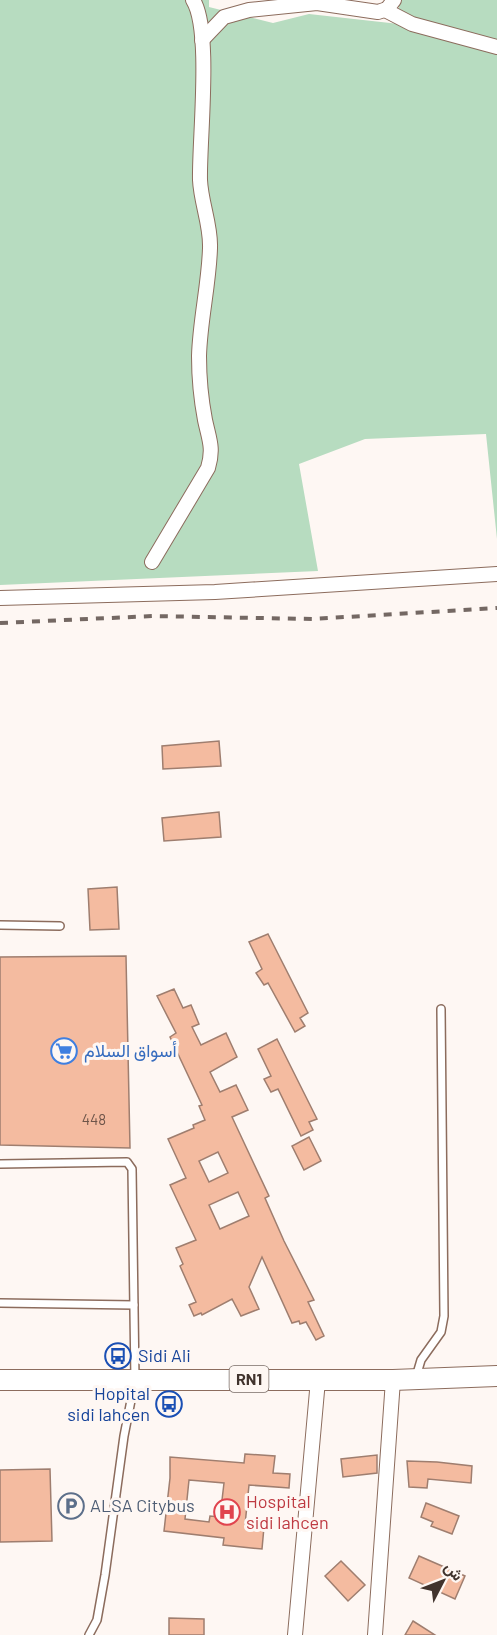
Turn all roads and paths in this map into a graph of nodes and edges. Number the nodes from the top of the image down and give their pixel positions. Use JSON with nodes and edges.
{"nodes":[{"id":1,"x":193,"y":0,"type":"edge"},
{"id":2,"x":390,"y":5,"type":"edge"},
{"id":3,"x":202,"y":40,"type":"junction"},
{"id":4,"x":497,"y":47,"type":"edge"},
{"id":5,"x":152,"y":562,"type":"dead end"},
{"id":6,"x":497,"y":574,"type":"edge"},
{"id":7,"x":0,"y":598,"type":"edge"},
{"id":8,"x":0,"y":925,"type":"edge"},
{"id":9,"x":60,"y":926,"type":"dead end"},
{"id":10,"x":441,"y":1009,"type":"dead end"},
{"id":11,"x":0,"y":1164,"type":"edge"},
{"id":12,"x":0,"y":1303,"type":"edge"},
{"id":13,"x":134,"y":1305,"type":"junction"},
{"id":14,"x":497,"y":1376,"type":"edge"},
{"id":15,"x":0,"y":1380,"type":"edge"},
{"id":16,"x":135,"y":1380,"type":"junction"},
{"id":17,"x":318,"y":1380,"type":"junction"},
{"id":18,"x":393,"y":1380,"type":"junction"},
{"id":19,"x":416,"y":1380,"type":"junction"},
{"id":20,"x":89,"y":1635,"type":"edge"},
{"id":21,"x":295,"y":1635,"type":"edge"},
{"id":22,"x":375,"y":1635,"type":"edge"}],
"edges":[{"from":1,"to":3,"type":"street"},
{"from":2,"to":3,"type":"street"},
{"from":2,"to":4,"type":"street"},
{"from":3,"to":5,"type":"street"},
{"from":6,"to":7,"type":"street"},
{"from":8,"to":9,"type":"lane"},
{"from":10,"to":19,"type":"lane"},
{"from":11,"to":13,"type":"lane"},
{"from":12,"to":13,"type":"lane"},
{"from":13,"to":16,"type":"lane"},
{"from":14,"to":19,"type":"main road","number":"RN1"},
{"from":15,"to":16,"type":"main road","number":"RN1"},
{"from":16,"to":17,"type":"main road","number":"RN1"},
{"from":16,"to":20,"type":"lane"},
{"from":17,"to":18,"type":"main road","number":"RN1"},
{"from":17,"to":21,"type":"street"},
{"from":18,"to":19,"type":"main road","number":"RN1"},
{"from":18,"to":22,"type":"street"}]}
